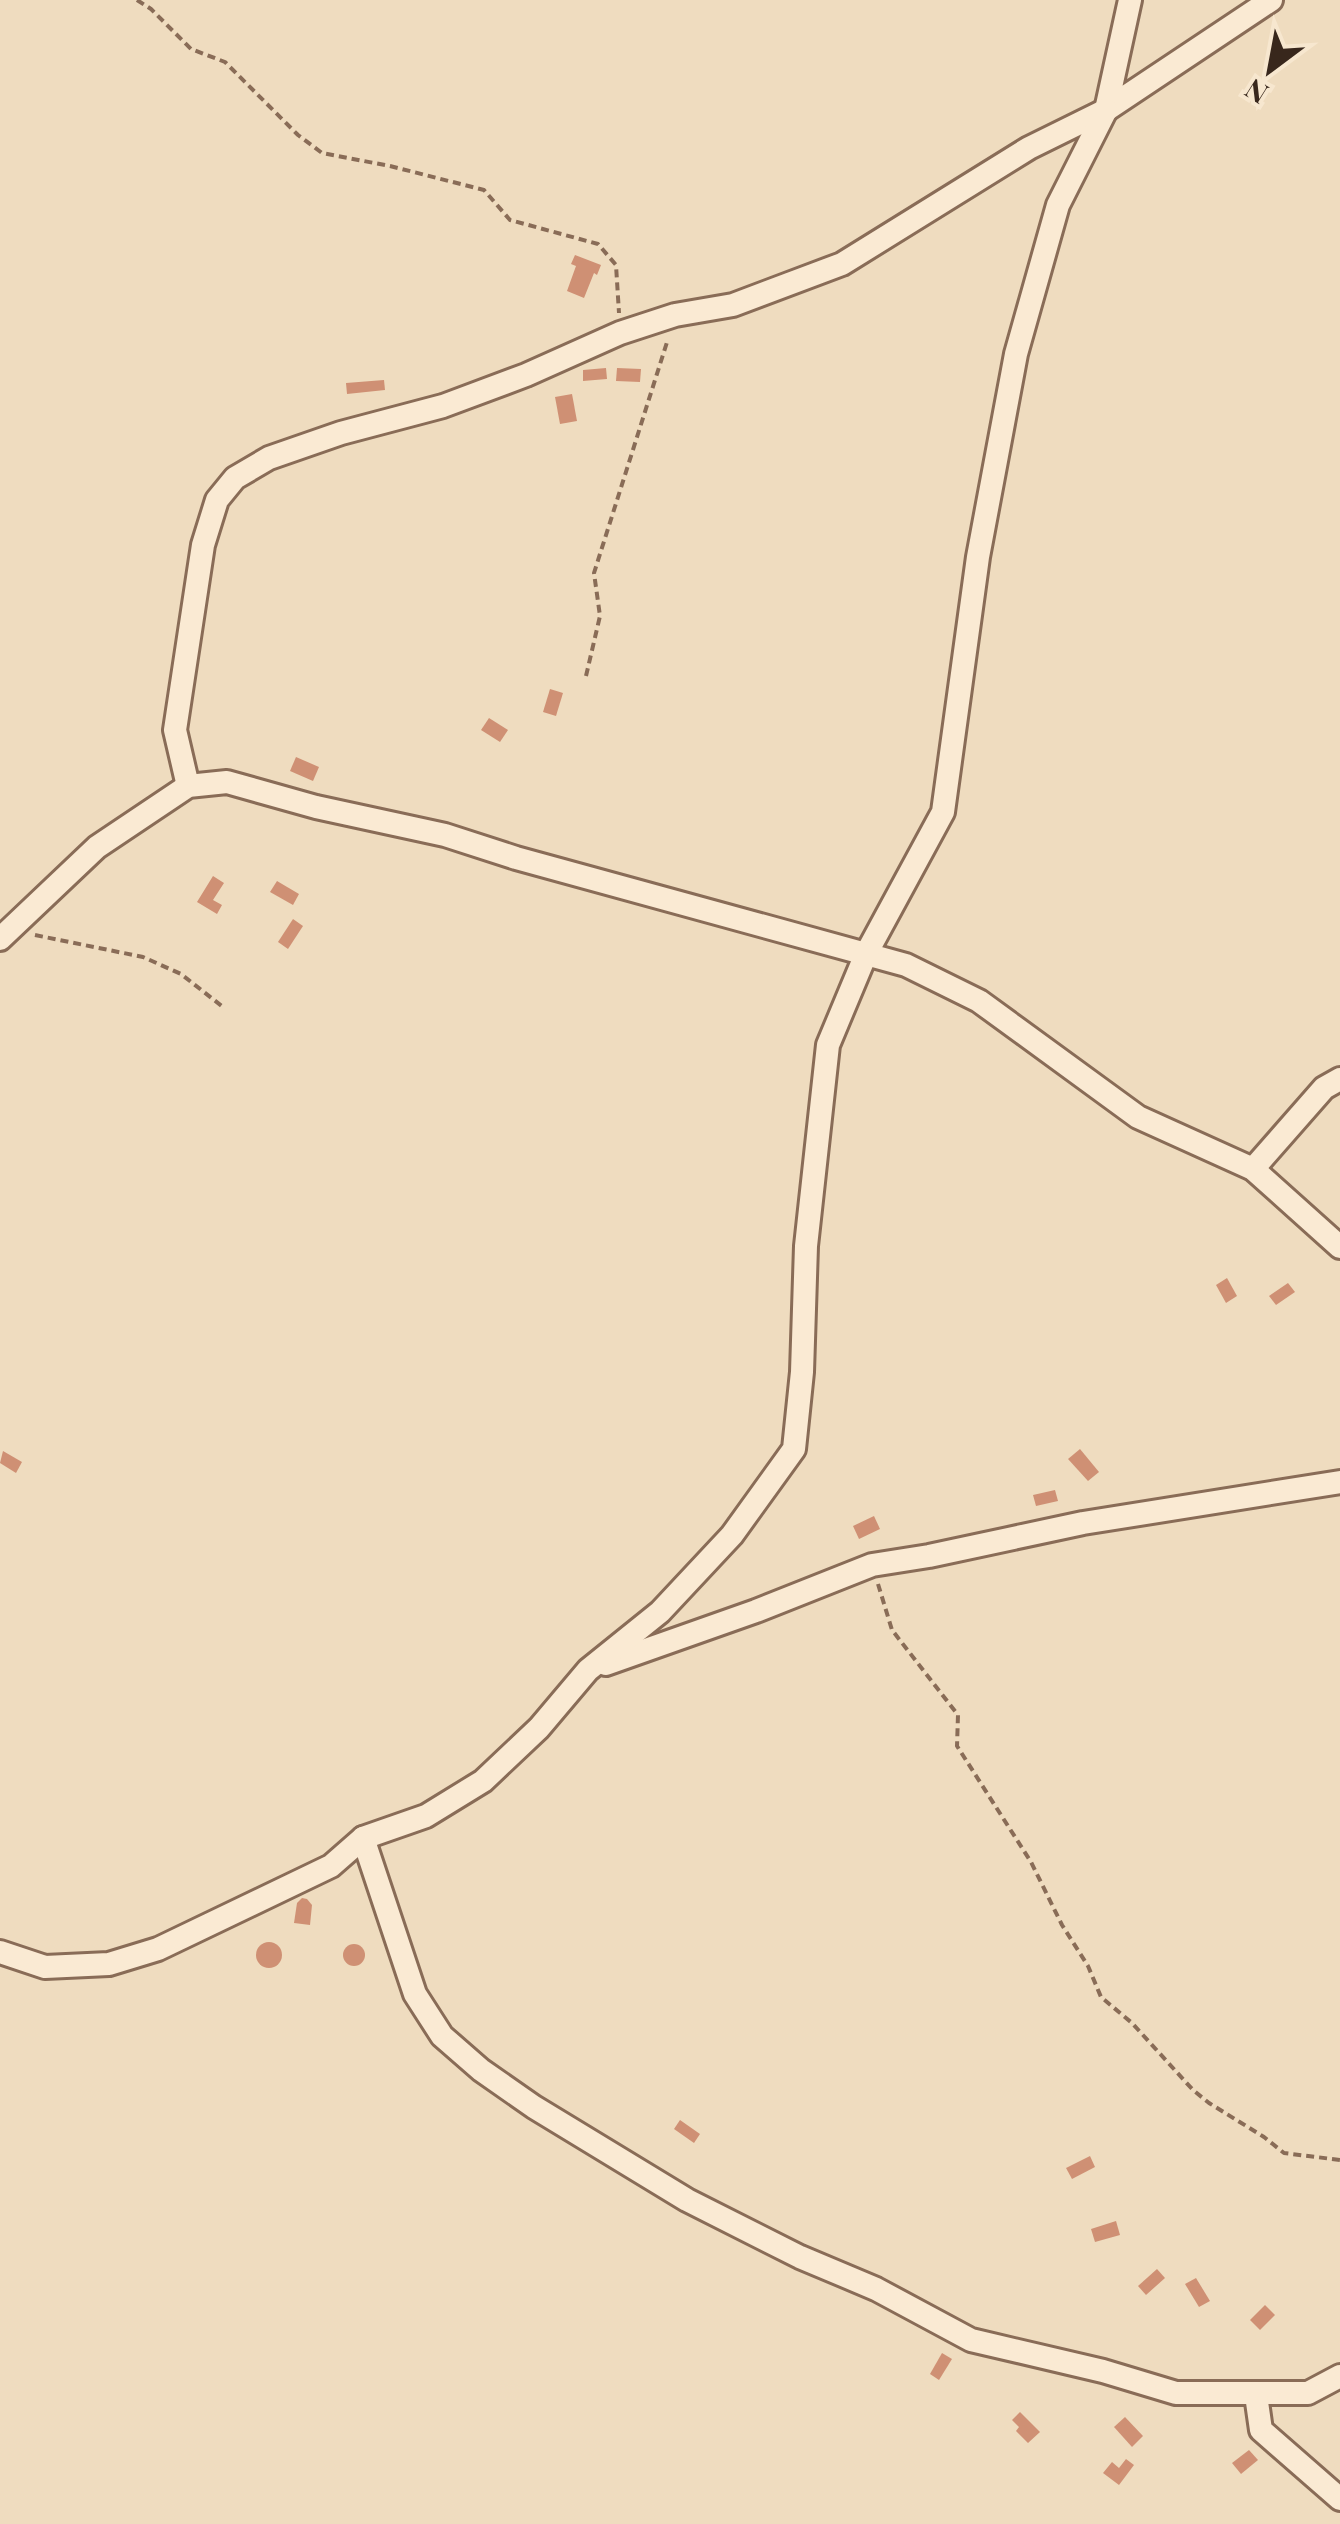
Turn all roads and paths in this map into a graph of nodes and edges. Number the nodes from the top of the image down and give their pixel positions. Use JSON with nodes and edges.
{"nodes":[{"id":1,"x":137,"y":0,"type":"edge"},
{"id":2,"x":1130,"y":0,"type":"edge"},
{"id":3,"x":1271,"y":0,"type":"edge"},
{"id":4,"x":1106,"y":110,"type":"junction"},
{"id":5,"x":675,"y":315,"type":"junction"},
{"id":6,"x":620,"y":332,"type":"junction"},
{"id":7,"x":586,"y":676,"type":"dead end"},
{"id":8,"x":188,"y":786,"type":"junction"},
{"id":9,"x":6,"y":934,"type":"edge"},
{"id":10,"x":866,"y":954,"type":"junction"},
{"id":11,"x":223,"y":1007,"type":"dead end"},
{"id":12,"x":1340,"y":1079,"type":"edge"},
{"id":13,"x":1254,"y":1170,"type":"junction"},
{"id":14,"x":1340,"y":1248,"type":"edge"},
{"id":15,"x":1340,"y":1482,"type":"edge"},
{"id":16,"x":872,"y":1565,"type":"junction"},
{"id":17,"x":588,"y":1670,"type":"junction"},
{"id":18,"x":364,"y":1838,"type":"junction"},
{"id":19,"x":0,"y":1952,"type":"edge"},
{"id":20,"x":1340,"y":2160,"type":"edge"},
{"id":21,"x":1340,"y":2376,"type":"edge"},
{"id":22,"x":1256,"y":2395,"type":"junction"},
{"id":23,"x":1340,"y":2499,"type":"edge"}],
"edges":[{"from":1,"to":6,"type":"path"},
{"from":2,"to":4,"type":"street"},
{"from":3,"to":4,"type":"street"},
{"from":4,"to":5,"type":"street"},
{"from":4,"to":10,"type":"street"},
{"from":5,"to":6,"type":"street"},
{"from":5,"to":7,"type":"path"},
{"from":6,"to":8,"type":"street"},
{"from":8,"to":9,"type":"street"},
{"from":8,"to":10,"type":"street"},
{"from":9,"to":11,"type":"path"},
{"from":10,"to":13,"type":"street"},
{"from":10,"to":17,"type":"street"},
{"from":12,"to":13,"type":"street"},
{"from":13,"to":14,"type":"street"},
{"from":15,"to":16,"type":"street"},
{"from":16,"to":17,"type":"street"},
{"from":16,"to":20,"type":"path"},
{"from":17,"to":18,"type":"street"},
{"from":18,"to":19,"type":"street"},
{"from":18,"to":22,"type":"street"},
{"from":21,"to":22,"type":"street"},
{"from":22,"to":23,"type":"street"}]}
